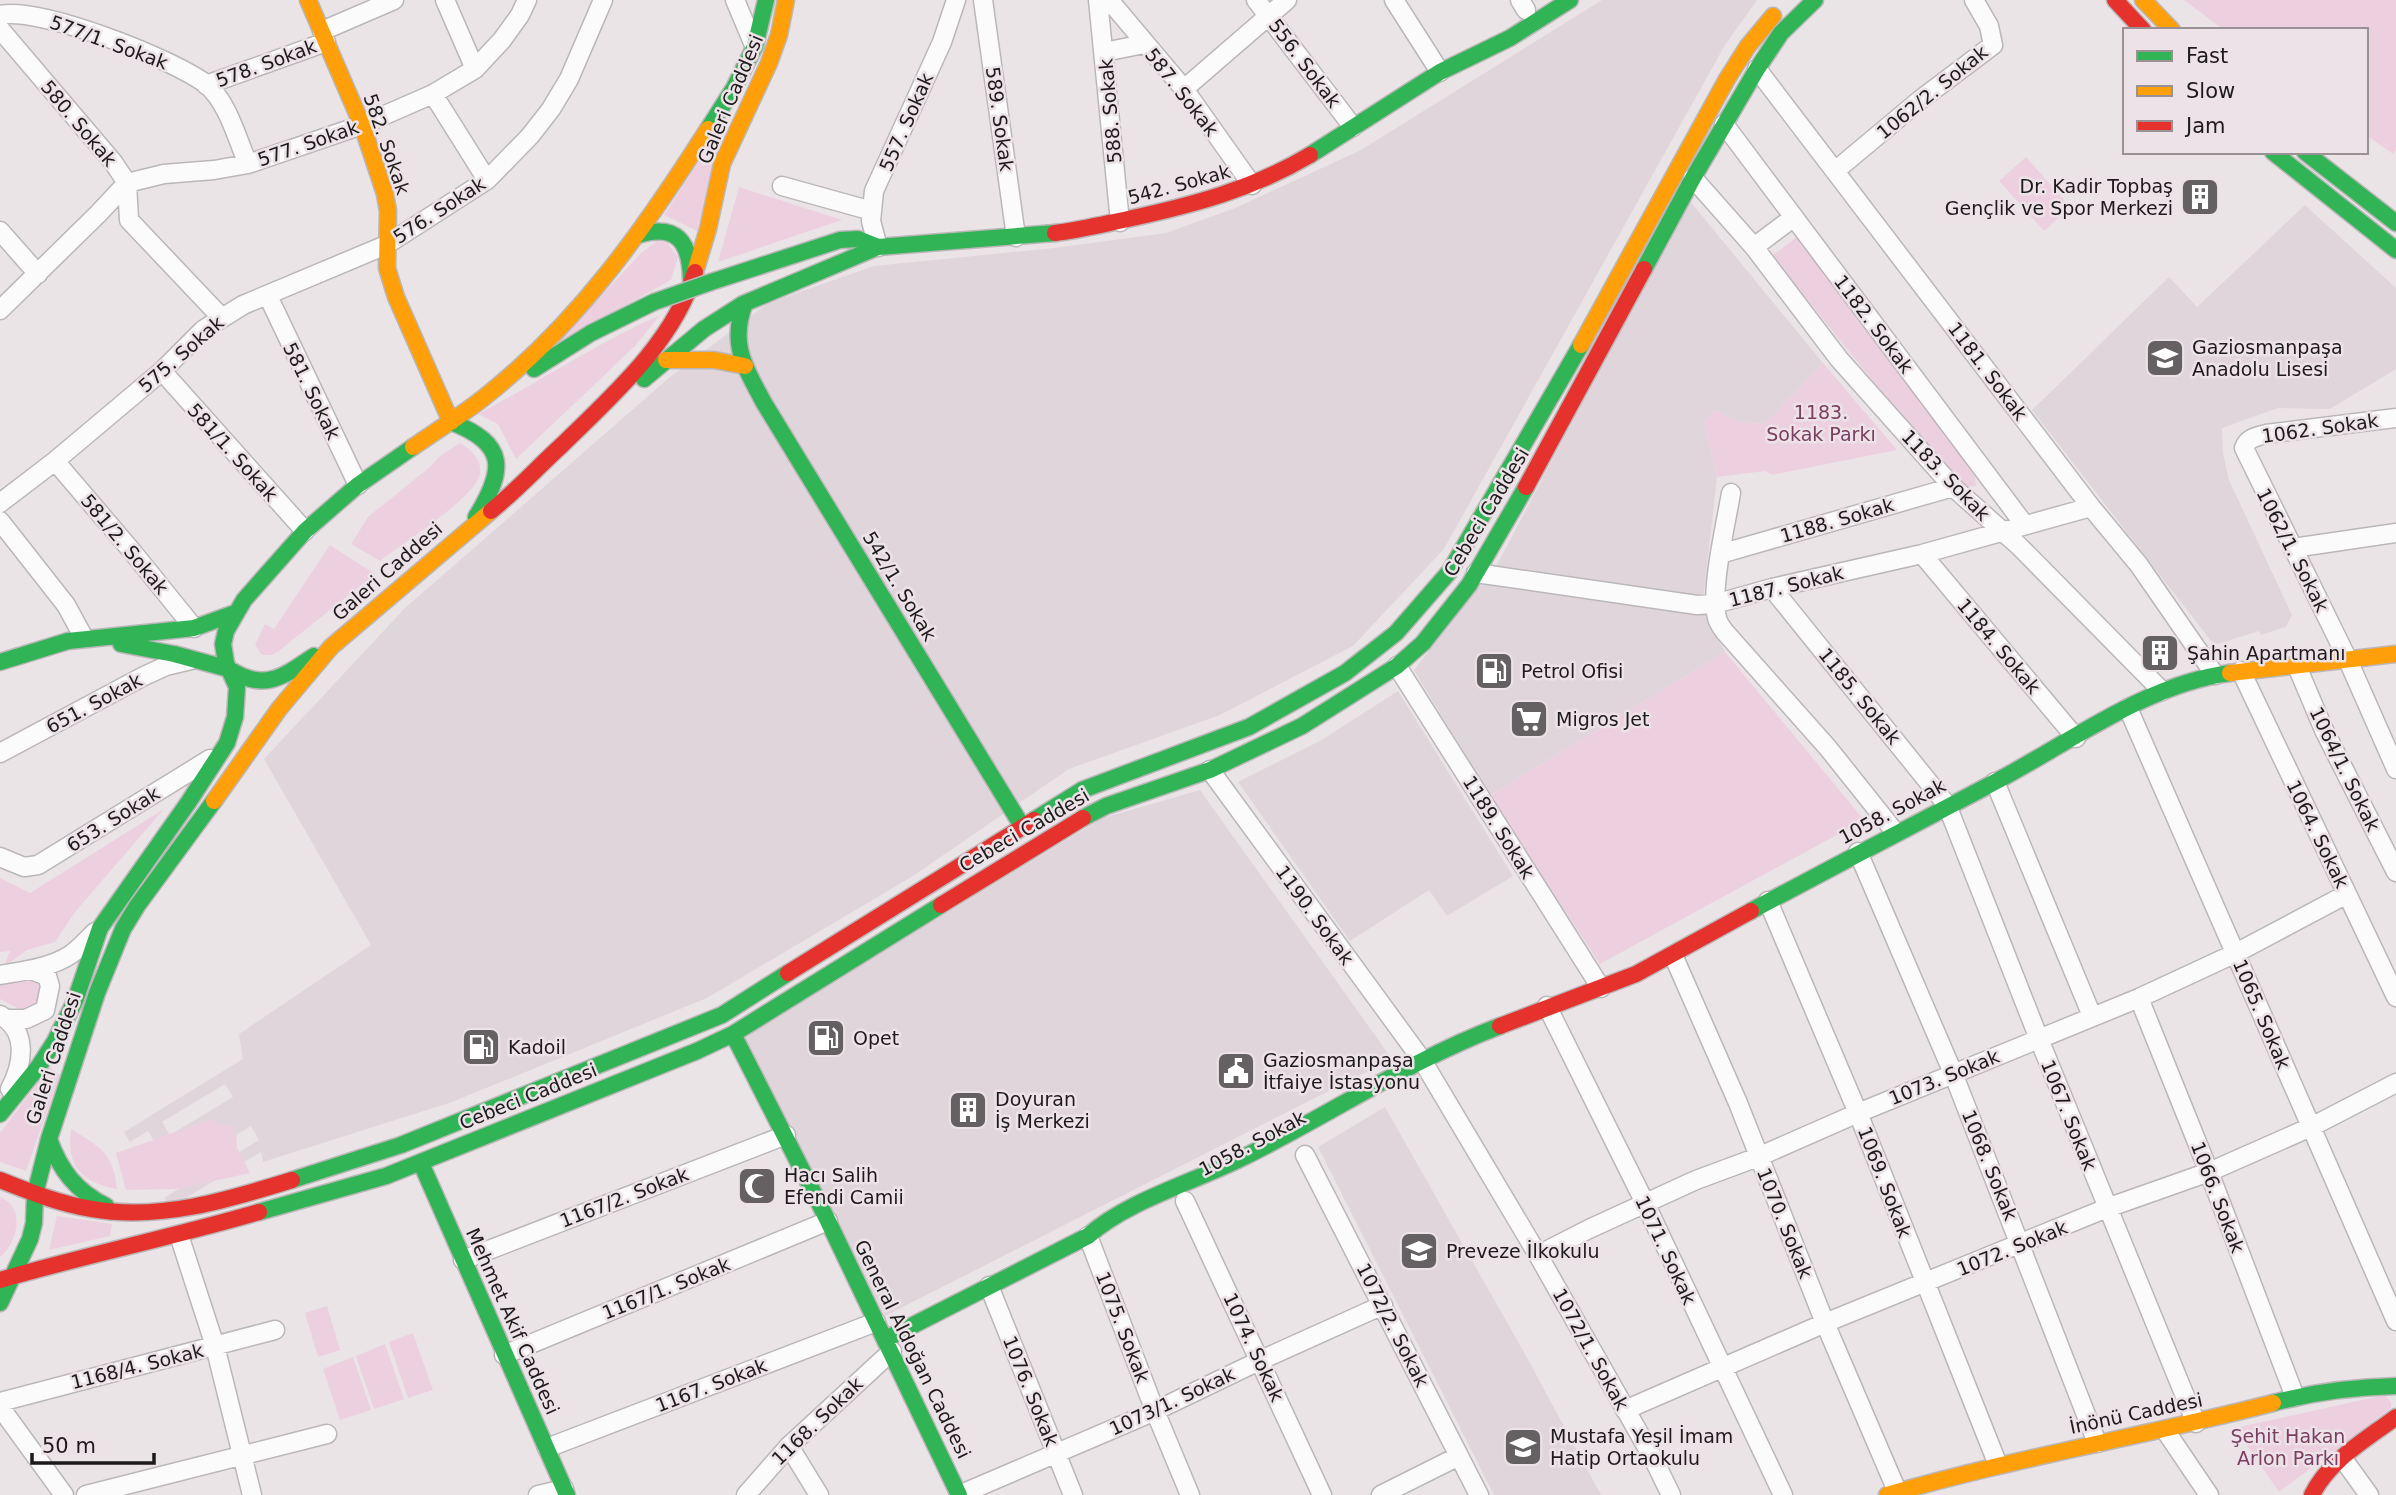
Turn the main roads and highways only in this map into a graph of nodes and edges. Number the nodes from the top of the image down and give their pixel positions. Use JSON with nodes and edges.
{"nodes":[{"id":1,"x":308,"y":0,"type":"edge"},
{"id":2,"x":766,"y":0,"type":"edge"},
{"id":3,"x":786,"y":0,"type":"edge"},
{"id":4,"x":1543,"y":0,"type":"edge"},
{"id":5,"x":1570,"y":0,"type":"edge"},
{"id":6,"x":2115,"y":0,"type":"edge"},
{"id":7,"x":2143,"y":0,"type":"edge"},
{"id":8,"x":1822,"y":3,"type":"edge"},
{"id":9,"x":1523,"y":5,"type":"edge"},
{"id":10,"x":1783,"y":5,"type":"dead end"},
{"id":11,"x":2141,"y":28,"type":"edge"},
{"id":12,"x":2170,"y":28,"type":"edge"},
{"id":13,"x":1458,"y":62,"type":"junction"},
{"id":14,"x":2276,"y":154,"type":"edge"},
{"id":15,"x":2308,"y":154,"type":"edge"},
{"id":16,"x":2396,"y":223,"type":"edge"},
{"id":17,"x":638,"y":235,"type":"junction"},
{"id":18,"x":878,"y":247,"type":"junction"},
{"id":19,"x":2396,"y":250,"type":"edge"},
{"id":20,"x":691,"y":285,"type":"junction"},
{"id":21,"x":745,"y":303,"type":"junction"},
{"id":22,"x":666,"y":360,"type":"junction"},
{"id":23,"x":745,"y":366,"type":"junction"},
{"id":24,"x":486,"y":395,"type":"junction"},
{"id":25,"x":588,"y":419,"type":"junction"},
{"id":26,"x":450,"y":422,"type":"junction"},
{"id":27,"x":466,"y":530,"type":"junction"},
{"id":28,"x":1450,"y":571,"type":"junction"},
{"id":29,"x":1472,"y":579,"type":"junction"},
{"id":30,"x":235,"y":613,"type":"junction"},
{"id":31,"x":104,"y":637,"type":"junction"},
{"id":32,"x":331,"y":647,"type":"junction"},
{"id":33,"x":2396,"y":654,"type":"edge"},
{"id":34,"x":1,"y":660,"type":"edge"},
{"id":35,"x":229,"y":669,"type":"junction"},
{"id":36,"x":1022,"y":826,"type":"junction"},
{"id":37,"x":1035,"y":847,"type":"junction"},
{"id":38,"x":722,"y":1015,"type":"junction"},
{"id":39,"x":733,"y":1034,"type":"junction"},
{"id":40,"x":1,"y":1113,"type":"edge"},
{"id":41,"x":439,"y":1130,"type":"junction"},
{"id":42,"x":49,"y":1139,"type":"junction"},
{"id":43,"x":422,"y":1163,"type":"junction"},
{"id":44,"x":0,"y":1180,"type":"edge"},
{"id":45,"x":35,"y":1194,"type":"junction"},
{"id":46,"x":1174,"y":1201,"type":"junction"},
{"id":47,"x":118,"y":1212,"type":"junction"},
{"id":48,"x":1088,"y":1236,"type":"junction"},
{"id":49,"x":7,"y":1278,"type":"edge"},
{"id":50,"x":0,"y":1303,"type":"edge"},
{"id":51,"x":889,"y":1345,"type":"junction"},
{"id":52,"x":2396,"y":1386,"type":"edge"},
{"id":53,"x":2396,"y":1417,"type":"edge"},
{"id":54,"x":565,"y":1492,"type":"edge"},
{"id":55,"x":2310,"y":1492,"type":"edge"},
{"id":56,"x":1892,"y":1493,"type":"edge"},
{"id":57,"x":959,"y":1495,"type":"edge"}],
"edges":[{"from":1,"to":26,"type":"main road","name":"582. Sokak"},
{"from":2,"to":17,"type":"main road","name":"Galeri Caddesi"},
{"from":3,"to":20,"type":"main road","name":"Galeri Caddesi"},
{"from":4,"to":9,"type":"main road","name":"542. Sokak"},
{"from":5,"to":13,"type":"main road","name":"542. Sokak"},
{"from":6,"to":11,"type":"main road"},
{"from":7,"to":12,"type":"main road"},
{"from":8,"to":29,"type":"main road","name":"Cebeci Caddesi"},
{"from":9,"to":13,"type":"main road","name":"542. Sokak"},
{"from":10,"to":28,"type":"main road","name":"Cebeci Caddesi"},
{"from":13,"to":18,"type":"main road","name":"542. Sokak"},
{"from":14,"to":19,"type":"main road"},
{"from":15,"to":16,"type":"main road"},
{"from":17,"to":20,"type":"main road"},
{"from":17,"to":24,"type":"main road","name":"Galeri Caddesi"},
{"from":18,"to":21,"type":"main road"},
{"from":18,"to":24,"type":"main road","bridge":true},
{"from":20,"to":25,"type":"main road","name":"Galeri Caddesi"},
{"from":21,"to":22,"type":"main road"},
{"from":21,"to":23,"type":"main road","name":"542/1. Sokak"},
{"from":22,"to":23,"type":"main road"},
{"from":22,"to":25,"type":"main road"},
{"from":23,"to":36,"type":"main road","name":"542/1. Sokak"},
{"from":24,"to":26,"type":"main road","name":"Galeri Caddesi"},
{"from":25,"to":27,"type":"main road","name":"Galeri Caddesi"},
{"from":26,"to":27,"type":"main road"},
{"from":26,"to":30,"type":"main road","name":"Galeri Caddesi"},
{"from":27,"to":32,"type":"main road","name":"Galeri Caddesi"},
{"from":28,"to":29,"type":"main road"},
{"from":28,"to":36,"type":"main road","name":"Cebeci Caddesi"},
{"from":29,"to":37,"type":"main road","name":"Cebeci Caddesi"},
{"from":30,"to":31,"type":"main road"},
{"from":30,"to":35,"type":"main road","name":"Galeri Caddesi"},
{"from":31,"to":34,"type":"main road"},
{"from":31,"to":35,"type":"main road"},
{"from":32,"to":35,"type":"main road"},
{"from":32,"to":42,"type":"main road","name":"Galeri Caddesi"},
{"from":33,"to":46,"type":"main road","name":"1058. Sokak"},
{"from":35,"to":40,"type":"main road","name":"Galeri Caddesi"},
{"from":36,"to":37,"type":"main road","name":"542/1. Sokak"},
{"from":36,"to":38,"type":"main road","name":"Cebeci Caddesi"},
{"from":37,"to":39,"type":"main road","name":"Cebeci Caddesi"},
{"from":38,"to":39,"type":"main road","name":"General Aldoğan Caddesi"},
{"from":38,"to":41,"type":"main road","name":"Cebeci Caddesi"},
{"from":39,"to":43,"type":"main road","name":"Cebeci Caddesi"},
{"from":39,"to":51,"type":"main road","name":"General Aldoğan Caddesi"},
{"from":41,"to":43,"type":"main road"},
{"from":41,"to":47,"type":"main road","name":"Cebeci Caddesi"},
{"from":42,"to":45,"type":"main road","name":"Galeri Caddesi"},
{"from":42,"to":47,"type":"main road"},
{"from":43,"to":49,"type":"main road","name":"Cebeci Caddesi"},
{"from":43,"to":54,"type":"main road","name":"Mehmet Akif Caddesi"},
{"from":44,"to":45,"type":"main road","name":"Cebeci Caddesi"},
{"from":45,"to":47,"type":"main road","name":"Cebeci Caddesi"},
{"from":45,"to":49,"type":"main road","name":"Galeri Caddesi"},
{"from":46,"to":48,"type":"main road","name":"1058. Sokak"},
{"from":46,"to":48,"type":"main road","name":"1058. Sokak"},
{"from":48,"to":51,"type":"main road","name":"1058. Sokak"},
{"from":49,"to":50,"type":"main road","name":"Galeri Caddesi"},
{"from":51,"to":57,"type":"main road","name":"General Aldoğan Caddesi"},
{"from":52,"to":56,"type":"main road","name":"İnönü Caddesi"},
{"from":53,"to":55,"type":"main road"}]}
